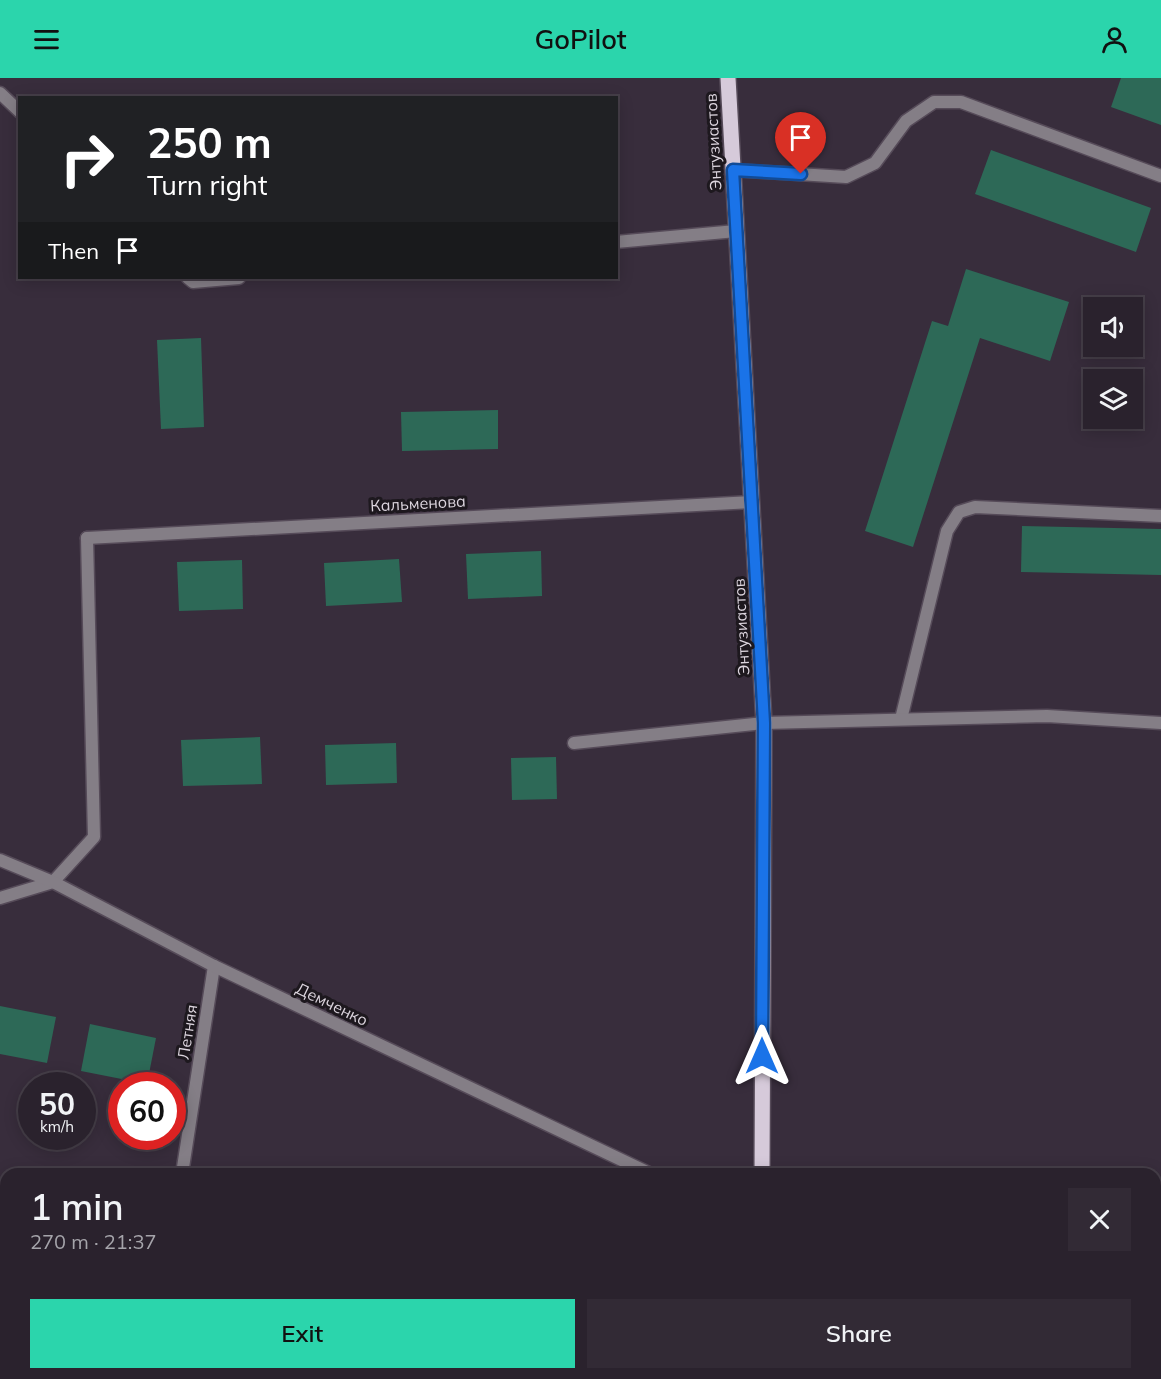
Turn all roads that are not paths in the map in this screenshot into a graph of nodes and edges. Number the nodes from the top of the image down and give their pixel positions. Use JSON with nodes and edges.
{"nodes":[{"id":1,"x":728,"y":78,"type":"edge"},
{"id":2,"x":0,"y":93,"type":"edge"},
{"id":3,"x":18,"y":110,"type":"edge"},
{"id":4,"x":733,"y":170,"type":"junction"},
{"id":5,"x":1161,"y":176,"type":"edge"},
{"id":6,"x":736,"y":231,"type":"junction"},
{"id":7,"x":618,"y":242,"type":"edge"},
{"id":8,"x":189,"y":279,"type":"edge"},
{"id":9,"x":228,"y":279,"type":"edge"},
{"id":10,"x":752,"y":502,"type":"junction"},
{"id":11,"x":1161,"y":516,"type":"edge"},
{"id":12,"x":901,"y":720,"type":"junction"},
{"id":13,"x":764,"y":723,"type":"junction"},
{"id":14,"x":1161,"y":723,"type":"edge"},
{"id":15,"x":574,"y":743,"type":"dead end"},
{"id":16,"x":0,"y":860,"type":"edge"},
{"id":17,"x":53,"y":882,"type":"junction"},
{"id":18,"x":0,"y":898,"type":"edge"},
{"id":19,"x":214,"y":966,"type":"junction"},
{"id":20,"x":183,"y":1168,"type":"edge"},
{"id":21,"x":638,"y":1168,"type":"edge"},
{"id":22,"x":762,"y":1168,"type":"edge"}],
"edges":[{"from":1,"to":4,"type":"main road","name":"Энтузиастов"},
{"from":2,"to":3,"type":"street"},
{"from":4,"to":5,"type":"street"},
{"from":4,"to":6,"type":"main road","name":"Энтузиастов"},
{"from":6,"to":7,"type":"street"},
{"from":6,"to":10,"type":"main road","name":"Энтузиастов"},
{"from":8,"to":9,"type":"street"},
{"from":10,"to":13,"type":"main road","name":"Энтузиастов"},
{"from":10,"to":17,"type":"street","name":"Кальменова"},
{"from":11,"to":12,"type":"street"},
{"from":12,"to":13,"type":"street"},
{"from":12,"to":14,"type":"street"},
{"from":13,"to":15,"type":"street"},
{"from":13,"to":22,"type":"main road","name":"Энтузиастов"},
{"from":16,"to":17,"type":"street","name":"Демченко"},
{"from":17,"to":18,"type":"street"},
{"from":17,"to":19,"type":"street","name":"Демченко"},
{"from":19,"to":20,"type":"street","name":"Летняя"},
{"from":19,"to":21,"type":"street","name":"Демченко"}]}
